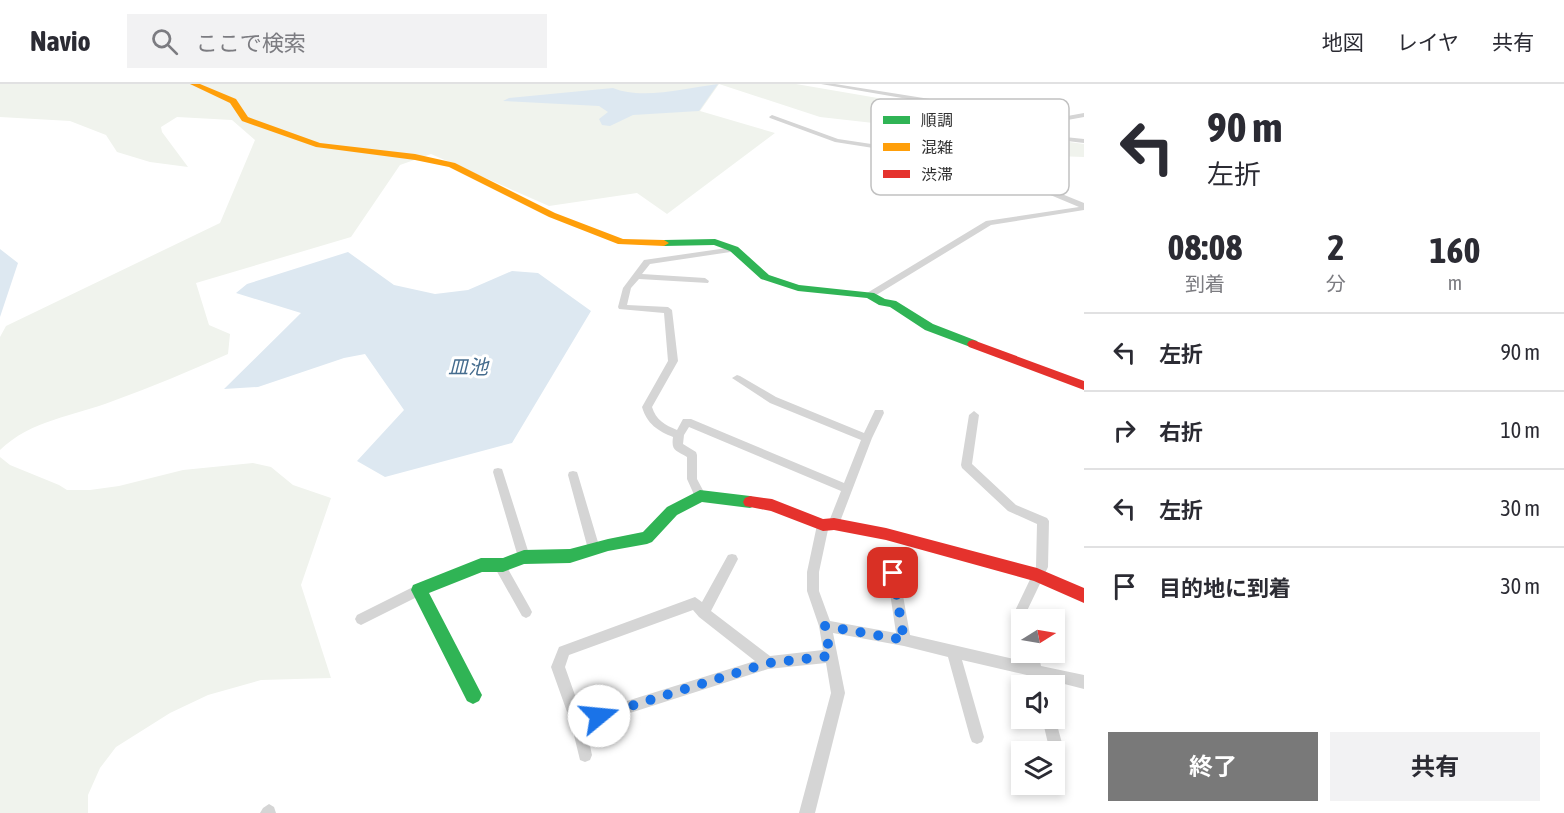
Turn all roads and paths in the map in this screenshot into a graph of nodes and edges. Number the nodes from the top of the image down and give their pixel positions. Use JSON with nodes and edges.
{"nodes":[{"id":1,"x":194,"y":84,"type":"edge"},
{"id":2,"x":824,"y":84,"type":"edge"},
{"id":3,"x":918,"y":99,"type":"edge"},
{"id":4,"x":1084,"y":115,"type":"edge"},
{"id":5,"x":772,"y":117,"type":"dead end"},
{"id":6,"x":1069,"y":118,"type":"edge"},
{"id":7,"x":1069,"y":139,"type":"edge"},
{"id":8,"x":1084,"y":141,"type":"edge"},
{"id":9,"x":871,"y":146,"type":"edge"},
{"id":10,"x":1056,"y":195,"type":"edge"},
{"id":11,"x":1084,"y":207,"type":"edge"},
{"id":12,"x":734,"y":249,"type":"junction"},
{"id":13,"x":638,"y":276,"type":"junction"},
{"id":14,"x":705,"y":281,"type":"dead end"},
{"id":15,"x":870,"y":295,"type":"junction"},
{"id":16,"x":737,"y":378,"type":"dead end"},
{"id":17,"x":1084,"y":386,"type":"edge"},
{"id":18,"x":879,"y":413,"type":"dead end"},
{"id":19,"x":974,"y":415,"type":"dead end"},
{"id":20,"x":679,"y":435,"type":"junction"},
{"id":21,"x":867,"y":438,"type":"junction"},
{"id":22,"x":498,"y":472,"type":"dead end"},
{"id":23,"x":573,"y":475,"type":"dead end"},
{"id":24,"x":846,"y":488,"type":"junction"},
{"id":25,"x":700,"y":496,"type":"junction"},
{"id":26,"x":828,"y":524,"type":"junction"},
{"id":27,"x":594,"y":549,"type":"junction"},
{"id":28,"x":524,"y":557,"type":"junction"},
{"id":29,"x":732,"y":558,"type":"dead end"},
{"id":30,"x":499,"y":564,"type":"junction"},
{"id":31,"x":893,"y":573,"type":"dead end"},
{"id":32,"x":1037,"y":574,"type":"junction"},
{"id":33,"x":419,"y":590,"type":"junction"},
{"id":34,"x":1084,"y":596,"type":"edge"},
{"id":35,"x":1022,"y":609,"type":"edge"},
{"id":36,"x":526,"y":612,"type":"dead end"},
{"id":37,"x":703,"y":613,"type":"junction"},
{"id":38,"x":362,"y":619,"type":"dead end"},
{"id":39,"x":825,"y":626,"type":"junction"},
{"id":40,"x":904,"y":640,"type":"junction"},
{"id":41,"x":954,"y":653,"type":"junction"},
{"id":42,"x":830,"y":656,"type":"junction"},
{"id":43,"x":768,"y":663,"type":"junction"},
{"id":44,"x":1034,"y":663,"type":"edge"},
{"id":45,"x":1036,"y":670,"type":"junction"},
{"id":46,"x":1037,"y":675,"type":"edge"},
{"id":47,"x":1084,"y":682,"type":"edge"},
{"id":48,"x":472,"y":695,"type":"dead end"},
{"id":49,"x":578,"y":723,"type":"junction"},
{"id":50,"x":977,"y":737,"type":"dead end"},
{"id":51,"x":585,"y":755,"type":"dead end"},
{"id":52,"x":807,"y":813,"type":"edge"}],
"edges":[{"from":1,"to":12,"type":"street"},
{"from":2,"to":3,"type":"street"},
{"from":4,"to":6,"type":"street"},
{"from":5,"to":9,"type":"street"},
{"from":7,"to":8,"type":"street"},
{"from":10,"to":11,"type":"street"},
{"from":11,"to":15,"type":"street"},
{"from":12,"to":13,"type":"street"},
{"from":12,"to":15,"type":"street"},
{"from":13,"to":14,"type":"street"},
{"from":13,"to":20,"type":"street"},
{"from":15,"to":17,"type":"street"},
{"from":16,"to":21,"type":"street"},
{"from":18,"to":21,"type":"street"},
{"from":19,"to":32,"type":"street"},
{"from":20,"to":24,"type":"street"},
{"from":20,"to":25,"type":"street"},
{"from":21,"to":24,"type":"street"},
{"from":22,"to":28,"type":"street"},
{"from":23,"to":27,"type":"street"},
{"from":24,"to":26,"type":"street"},
{"from":25,"to":26,"type":"street"},
{"from":25,"to":27,"type":"street"},
{"from":26,"to":32,"type":"street"},
{"from":26,"to":39,"type":"street"},
{"from":27,"to":28,"type":"street"},
{"from":28,"to":30,"type":"street"},
{"from":29,"to":37,"type":"street"},
{"from":30,"to":33,"type":"street"},
{"from":30,"to":36,"type":"street"},
{"from":31,"to":40,"type":"street"},
{"from":32,"to":34,"type":"street"},
{"from":32,"to":35,"type":"street"},
{"from":33,"to":38,"type":"street"},
{"from":33,"to":48,"type":"street"},
{"from":37,"to":43,"type":"street"},
{"from":37,"to":49,"type":"street"},
{"from":39,"to":40,"type":"street"},
{"from":39,"to":42,"type":"street"},
{"from":40,"to":41,"type":"street"},
{"from":41,"to":45,"type":"street"},
{"from":41,"to":50,"type":"street"},
{"from":42,"to":43,"type":"street"},
{"from":42,"to":52,"type":"street"},
{"from":43,"to":49,"type":"street"},
{"from":44,"to":45,"type":"street"},
{"from":45,"to":46,"type":"street"},
{"from":45,"to":47,"type":"street"},
{"from":49,"to":51,"type":"street"}]}
